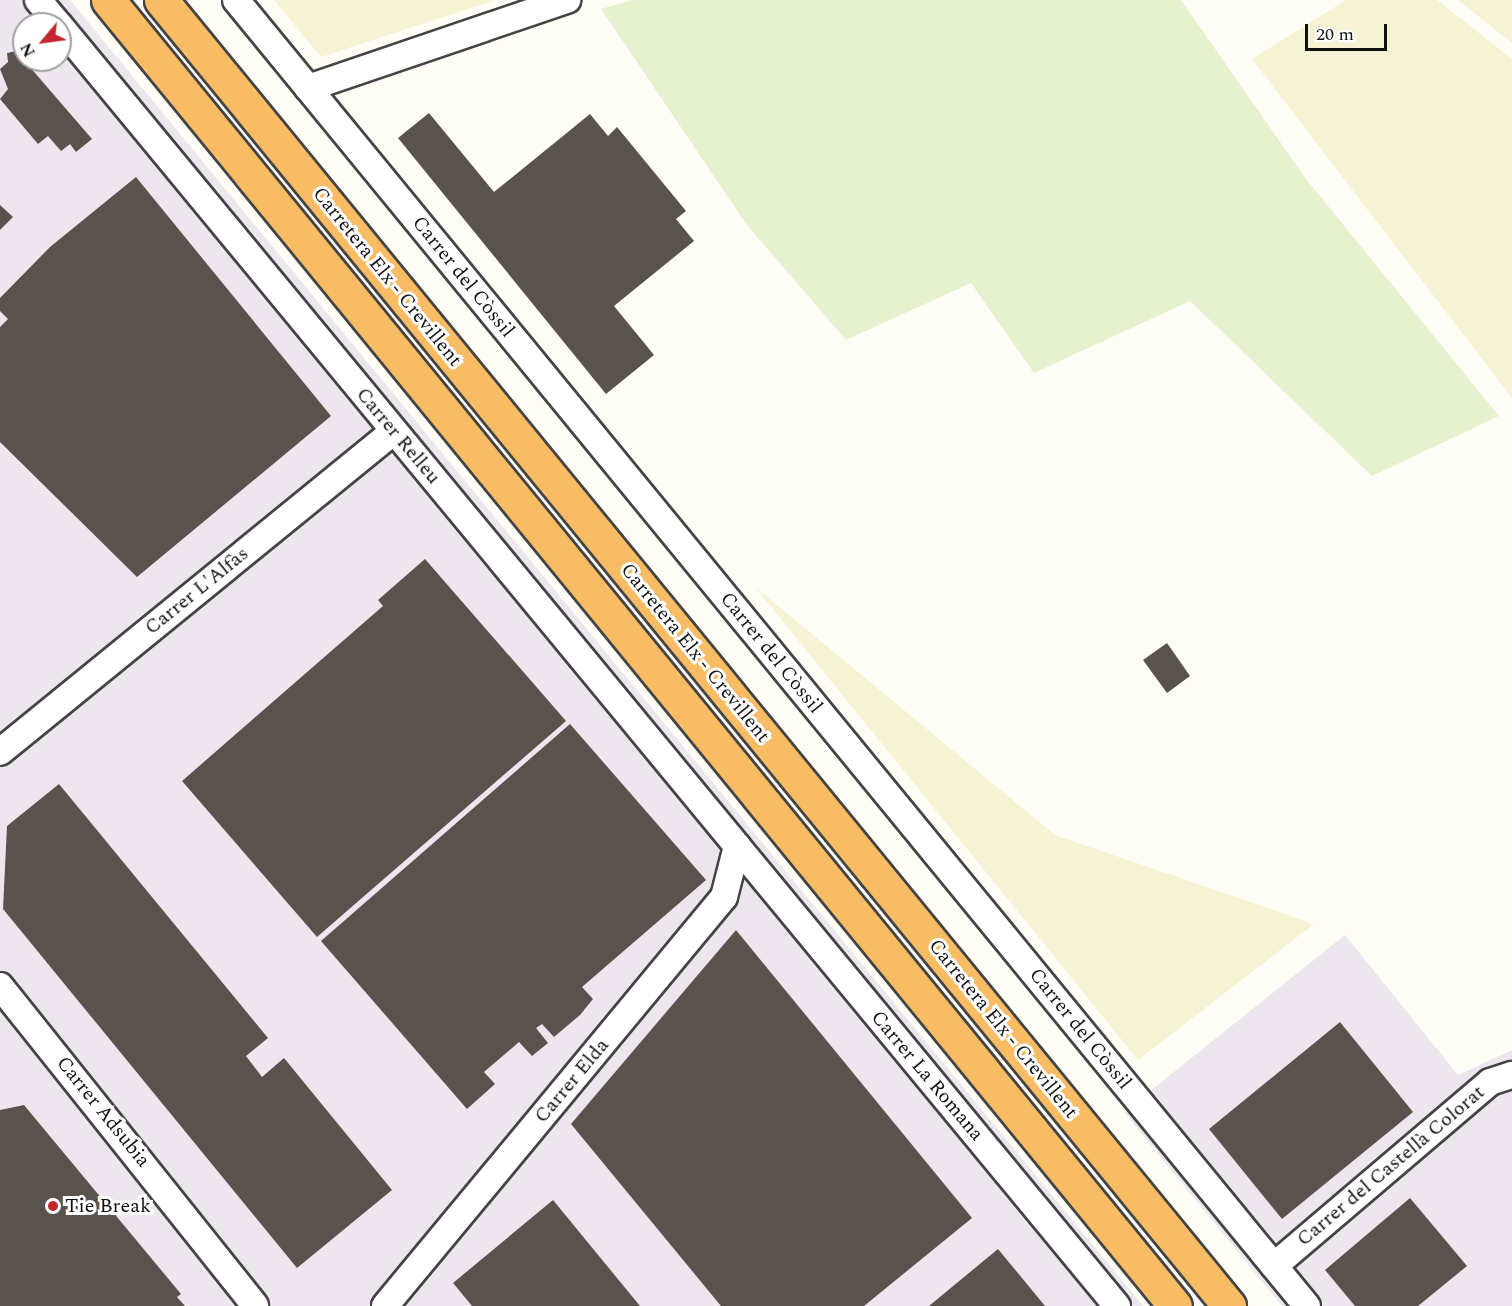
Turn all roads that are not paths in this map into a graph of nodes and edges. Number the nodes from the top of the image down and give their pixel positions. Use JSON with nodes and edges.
{"nodes":[{"id":1,"x":38,"y":0,"type":"edge"},
{"id":2,"x":108,"y":0,"type":"edge"},
{"id":3,"x":161,"y":0,"type":"edge"},
{"id":4,"x":236,"y":0,"type":"edge"},
{"id":5,"x":567,"y":0,"type":"edge"},
{"id":6,"x":48,"y":12,"type":"edge"},
{"id":7,"x":72,"y":41,"type":"edge"},
{"id":8,"x":308,"y":88,"type":"junction"},
{"id":9,"x":394,"y":431,"type":"junction"},
{"id":10,"x":0,"y":752,"type":"edge"},
{"id":11,"x":737,"y":846,"type":"junction"},
{"id":12,"x":0,"y":986,"type":"edge"},
{"id":13,"x":1510,"y":1079,"type":"edge"},
{"id":14,"x":1274,"y":1266,"type":"junction"},
{"id":15,"x":253,"y":1300,"type":"edge"},
{"id":16,"x":385,"y":1306,"type":"edge"},
{"id":17,"x":1117,"y":1306,"type":"edge"},
{"id":18,"x":1175,"y":1306,"type":"edge"},
{"id":19,"x":1229,"y":1306,"type":"edge"},
{"id":20,"x":1307,"y":1306,"type":"edge"}],
"edges":[{"from":1,"to":6,"type":"street","name":"Carrer Relleu"},
{"from":2,"to":18,"type":"highway","name":"Carretera Elx - Crevillent"},
{"from":3,"to":19,"type":"highway","name":"Carretera Elx - Crevillent"},
{"from":4,"to":8,"type":"street","name":"Carrer del Còssil"},
{"from":5,"to":8,"type":"street"},
{"from":7,"to":9,"type":"street","name":"Carrer Relleu"},
{"from":8,"to":14,"type":"street","name":"Carrer del Còssil"},
{"from":9,"to":10,"type":"street","name":"Carrer L'Alfàs"},
{"from":9,"to":11,"type":"street","name":"Carrer Relleu"},
{"from":11,"to":16,"type":"street","name":"Carrer Elda"},
{"from":11,"to":17,"type":"street","name":"Carrer La Romana"},
{"from":12,"to":15,"type":"street","name":"Carrer Adsubia"},
{"from":13,"to":14,"type":"street","name":"Carrer del Castellà Colorat"},
{"from":14,"to":20,"type":"street","name":"Carrer del Còssil"}]}
